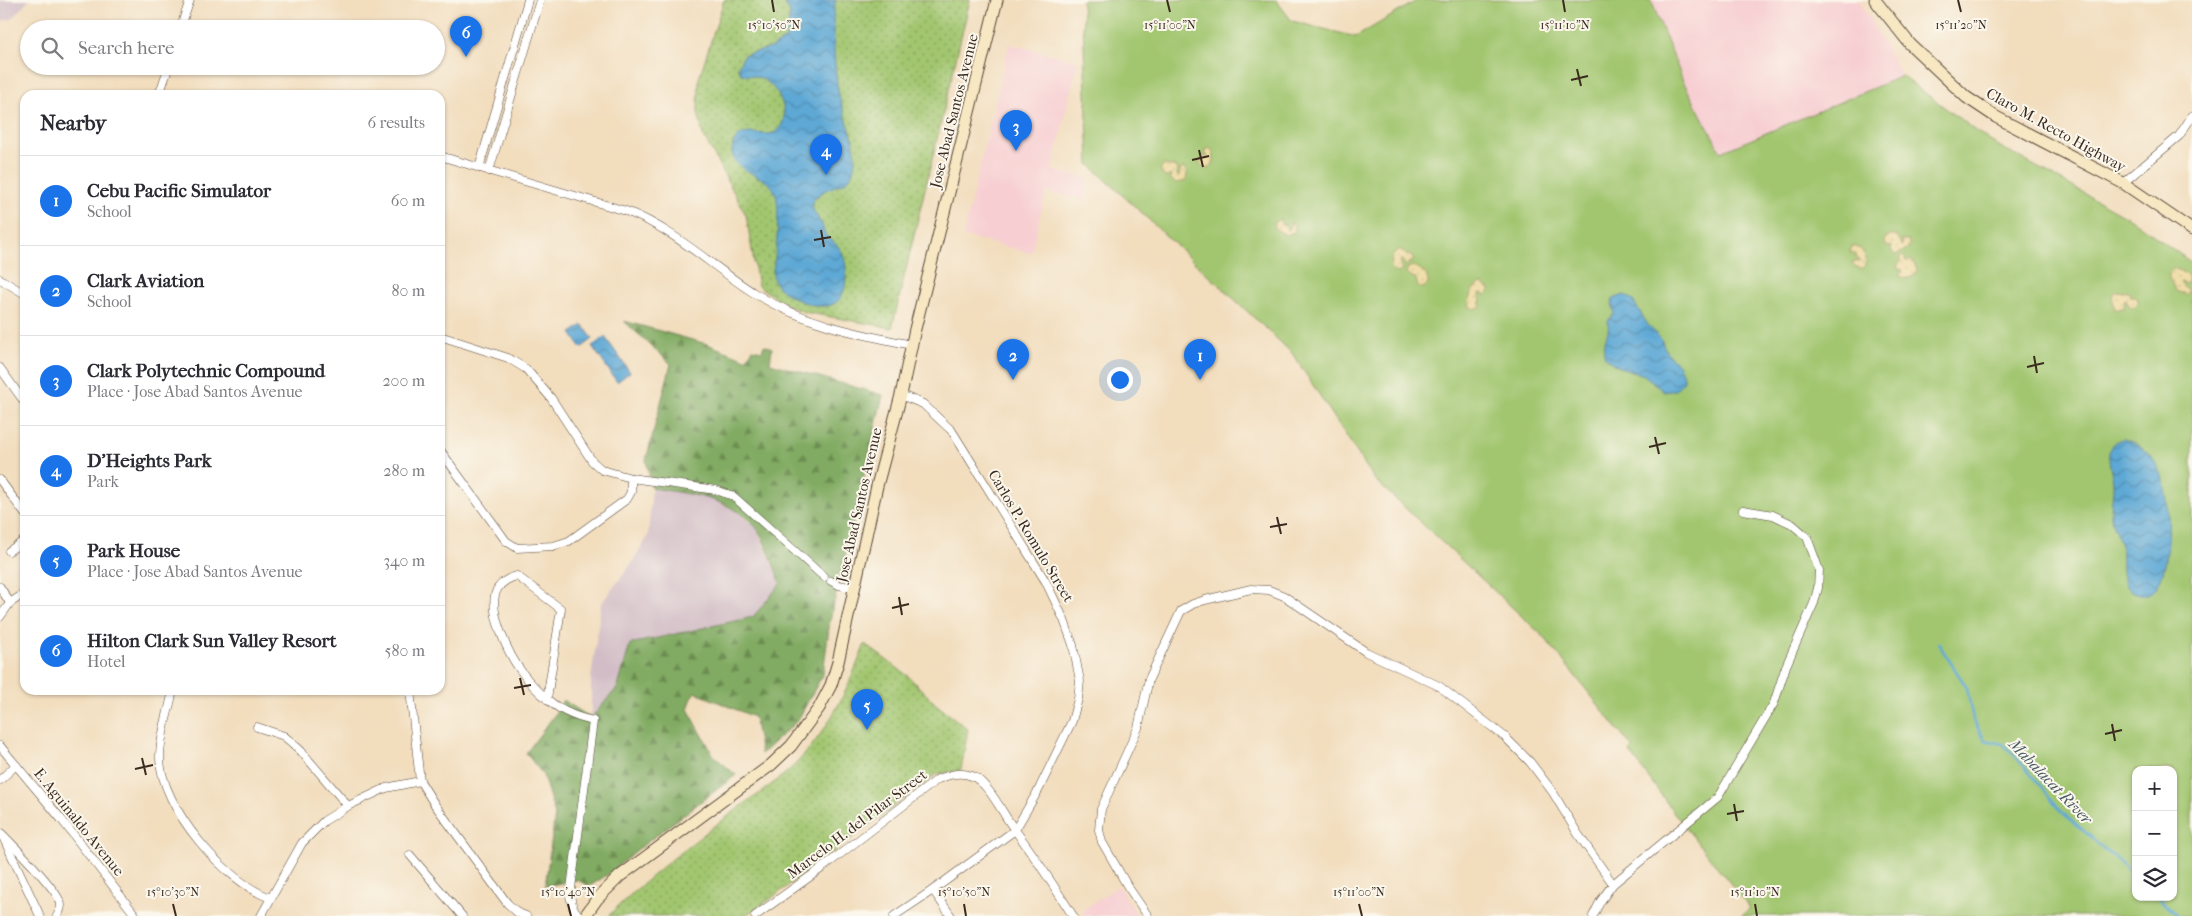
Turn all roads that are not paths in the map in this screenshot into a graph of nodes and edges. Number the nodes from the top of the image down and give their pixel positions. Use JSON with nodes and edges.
{"nodes":[{"id":1,"x":190,"y":0,"type":"edge"},
{"id":2,"x":528,"y":0,"type":"edge"},
{"id":3,"x":540,"y":0,"type":"edge"},
{"id":4,"x":997,"y":0,"type":"edge"},
{"id":5,"x":1875,"y":0,"type":"edge"},
{"id":6,"x":183,"y":20,"type":"edge"},
{"id":7,"x":166,"y":75,"type":"edge"},
{"id":8,"x":161,"y":90,"type":"edge"},
{"id":9,"x":2192,"y":116,"type":"edge"},
{"id":10,"x":445,"y":158,"type":"edge"},
{"id":11,"x":479,"y":168,"type":"junction"},
{"id":12,"x":489,"y":171,"type":"junction"},
{"id":13,"x":2123,"y":183,"type":"junction"},
{"id":14,"x":2192,"y":230,"type":"edge"},
{"id":15,"x":0,"y":280,"type":"edge"},
{"id":16,"x":20,"y":291,"type":"edge"},
{"id":17,"x":445,"y":338,"type":"edge"},
{"id":18,"x":912,"y":345,"type":"junction"},
{"id":19,"x":0,"y":368,"type":"edge"},
{"id":20,"x":901,"y":395,"type":"junction"},
{"id":21,"x":20,"y":396,"type":"edge"},
{"id":22,"x":445,"y":457,"type":"edge"},
{"id":23,"x":631,"y":478,"type":"junction"},
{"id":24,"x":0,"y":480,"type":"edge"},
{"id":25,"x":20,"y":507,"type":"edge"},
{"id":26,"x":1743,"y":510,"type":"dead end"},
{"id":27,"x":20,"y":544,"type":"edge"},
{"id":28,"x":9,"y":552,"type":"dead end"},
{"id":29,"x":0,"y":587,"type":"edge"},
{"id":30,"x":854,"y":588,"type":"junction"},
{"id":31,"x":20,"y":596,"type":"edge"},
{"id":32,"x":10,"y":603,"type":"junction"},
{"id":33,"x":0,"y":617,"type":"edge"},
{"id":34,"x":172,"y":695,"type":"edge"},
{"id":35,"x":411,"y":695,"type":"edge"},
{"id":36,"x":546,"y":699,"type":"junction"},
{"id":37,"x":257,"y":727,"type":"dead end"},
{"id":38,"x":0,"y":746,"type":"edge"},
{"id":39,"x":16,"y":765,"type":"junction"},
{"id":40,"x":0,"y":780,"type":"edge"},
{"id":41,"x":420,"y":781,"type":"junction"},
{"id":42,"x":348,"y":806,"type":"junction"},
{"id":43,"x":1,"y":830,"type":"edge"},
{"id":44,"x":1015,"y":830,"type":"junction"},
{"id":45,"x":410,"y":855,"type":"dead end"},
{"id":46,"x":35,"y":869,"type":"junction"},
{"id":47,"x":22,"y":880,"type":"junction"},
{"id":48,"x":1613,"y":884,"type":"junction"},
{"id":49,"x":933,"y":890,"type":"junction"},
{"id":50,"x":271,"y":898,"type":"junction"},
{"id":51,"x":40,"y":916,"type":"edge"},
{"id":52,"x":57,"y":916,"type":"edge"},
{"id":53,"x":136,"y":916,"type":"edge"},
{"id":54,"x":261,"y":916,"type":"edge"},
{"id":55,"x":462,"y":916,"type":"edge"},
{"id":56,"x":526,"y":916,"type":"edge"},
{"id":57,"x":579,"y":916,"type":"edge"},
{"id":58,"x":585,"y":916,"type":"edge"},
{"id":59,"x":756,"y":916,"type":"edge"},
{"id":60,"x":894,"y":916,"type":"edge"},
{"id":61,"x":951,"y":916,"type":"edge"},
{"id":62,"x":1073,"y":916,"type":"edge"},
{"id":63,"x":1148,"y":916,"type":"edge"},
{"id":64,"x":1593,"y":916,"type":"edge"}],
"edges":[{"from":1,"to":6,"type":"street"},
{"from":2,"to":11,"type":"street"},
{"from":3,"to":12,"type":"street"},
{"from":4,"to":18,"type":"main road","name":"Jose Abad Santos Avenue"},
{"from":5,"to":13,"type":"main road","name":"Claro M. Recto Highway"},
{"from":7,"to":8,"type":"street"},
{"from":9,"to":13,"type":"street"},
{"from":10,"to":11,"type":"street"},
{"from":11,"to":12,"type":"street"},
{"from":12,"to":18,"type":"street"},
{"from":13,"to":14,"type":"main road","name":"Claro M. Recto Highway"},
{"from":15,"to":16,"type":"street"},
{"from":17,"to":23,"type":"street"},
{"from":18,"to":20,"type":"main road","name":"Jose Abad Santos Avenue"},
{"from":19,"to":21,"type":"street"},
{"from":20,"to":30,"type":"main road","name":"Jose Abad Santos Avenue"},
{"from":20,"to":44,"type":"street","name":"Carlos P. Romulo Street"},
{"from":22,"to":23,"type":"street"},
{"from":23,"to":30,"type":"street"},
{"from":24,"to":25,"type":"street"},
{"from":26,"to":48,"type":"street"},
{"from":27,"to":28,"type":"street"},
{"from":29,"to":32,"type":"street"},
{"from":30,"to":58,"type":"main road","name":"Jose Abad Santos Avenue"},
{"from":31,"to":32,"type":"street"},
{"from":32,"to":33,"type":"street"},
{"from":34,"to":50,"type":"street"},
{"from":35,"to":41,"type":"street"},
{"from":36,"to":36,"type":"street"},
{"from":36,"to":57,"type":"street"},
{"from":37,"to":42,"type":"street"},
{"from":38,"to":39,"type":"street","name":"E. Aguinaldo Avenue"},
{"from":39,"to":40,"type":"street"},
{"from":39,"to":53,"type":"street","name":"E. Aguinaldo Avenue"},
{"from":41,"to":42,"type":"street"},
{"from":41,"to":56,"type":"street"},
{"from":42,"to":50,"type":"street"},
{"from":43,"to":46,"type":"street"},
{"from":43,"to":47,"type":"street"},
{"from":44,"to":49,"type":"street","name":"Carlos P. Romulo Street"},
{"from":44,"to":59,"type":"street","name":"Marcelo H. del Pilar Street"},
{"from":44,"to":62,"type":"street","name":"Marcelo H. del Pilar Street"},
{"from":45,"to":55,"type":"street"},
{"from":46,"to":47,"type":"street"},
{"from":46,"to":52,"type":"street"},
{"from":47,"to":51,"type":"street"},
{"from":48,"to":63,"type":"street"},
{"from":48,"to":64,"type":"street"},
{"from":49,"to":60,"type":"street","name":"Carlos P. Romulo Street"},
{"from":49,"to":61,"type":"street"},
{"from":50,"to":54,"type":"street"}]}
